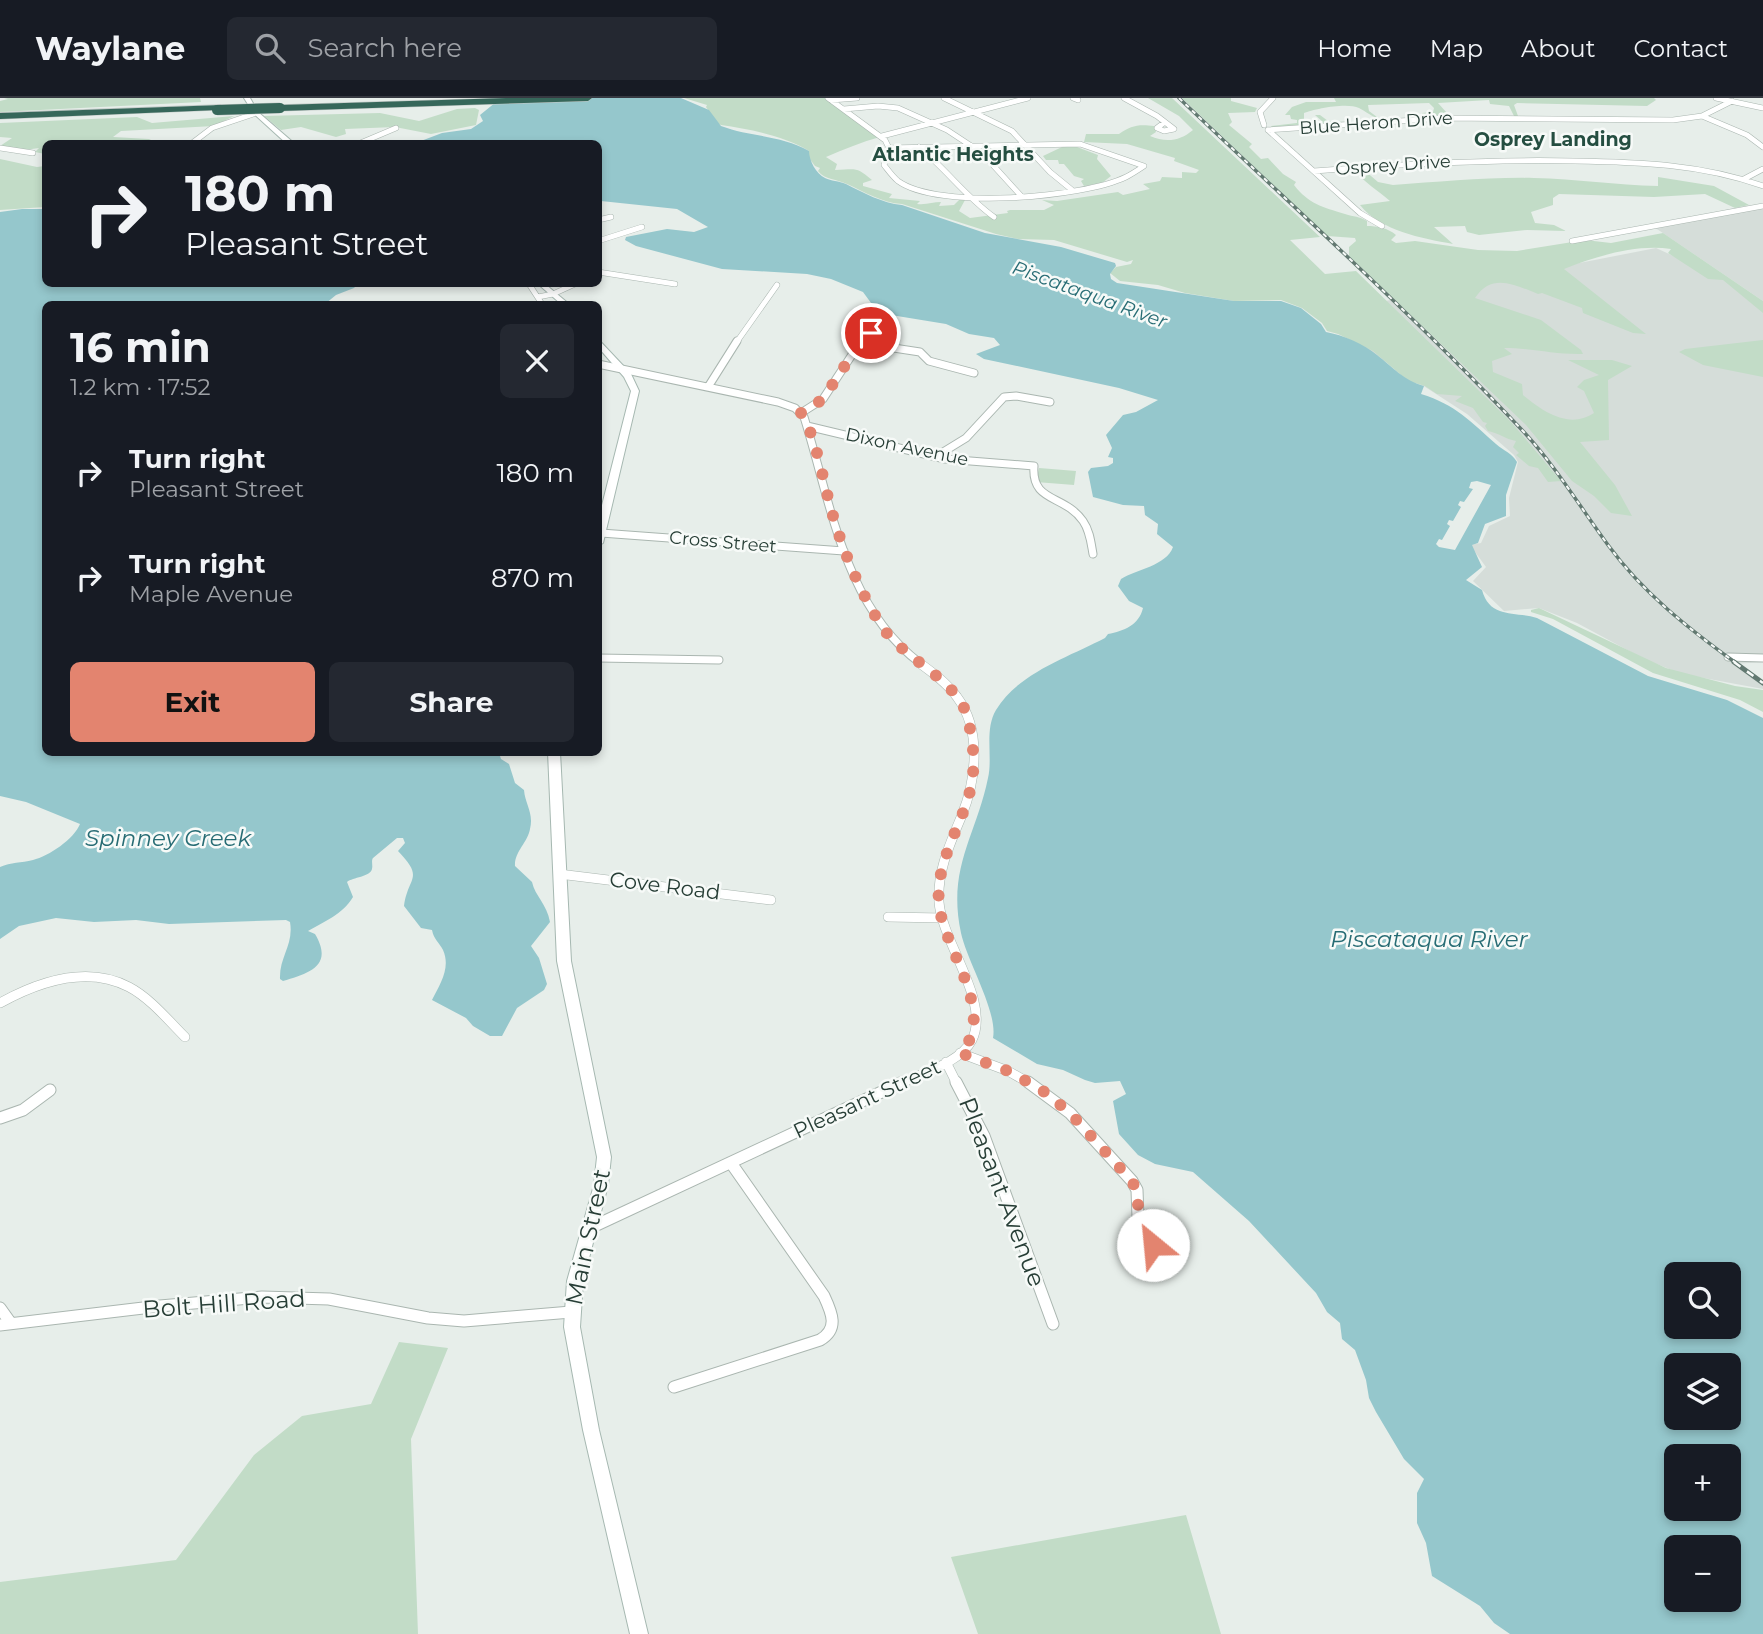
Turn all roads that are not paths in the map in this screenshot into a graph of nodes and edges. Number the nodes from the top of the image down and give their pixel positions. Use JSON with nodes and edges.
{"nodes":[{"id":1,"x":247,"y":98,"type":"edge"},
{"id":2,"x":494,"y":98,"type":"edge"},
{"id":3,"x":588,"y":98,"type":"edge"},
{"id":4,"x":857,"y":98,"type":"edge"},
{"id":5,"x":944,"y":98,"type":"edge"},
{"id":6,"x":1028,"y":98,"type":"edge"},
{"id":7,"x":1124,"y":98,"type":"edge"},
{"id":8,"x":1273,"y":98,"type":"edge"},
{"id":9,"x":1716,"y":98,"type":"edge"},
{"id":10,"x":830,"y":99,"type":"edge"},
{"id":11,"x":1732,"y":101,"type":"junction"},
{"id":12,"x":1763,"y":108,"type":"edge"},
{"id":13,"x":844,"y":109,"type":"junction"},
{"id":14,"x":129,"y":112,"type":"junction"},
{"id":15,"x":256,"y":113,"type":"junction"},
{"id":16,"x":978,"y":113,"type":"junction"},
{"id":17,"x":1702,"y":116,"type":"junction"},
{"id":18,"x":0,"y":118,"type":"edge"},
{"id":19,"x":1165,"y":122,"type":"dead end"},
{"id":20,"x":934,"y":124,"type":"junction"},
{"id":21,"x":1266,"y":127,"type":"junction"},
{"id":22,"x":396,"y":128,"type":"dead end"},
{"id":23,"x":882,"y":136,"type":"junction"},
{"id":24,"x":196,"y":140,"type":"edge"},
{"id":25,"x":287,"y":140,"type":"edge"},
{"id":26,"x":368,"y":140,"type":"edge"},
{"id":27,"x":1028,"y":145,"type":"junction"},
{"id":28,"x":919,"y":147,"type":"junction"},
{"id":29,"x":975,"y":147,"type":"junction"},
{"id":30,"x":0,"y":148,"type":"edge"},
{"id":31,"x":889,"y":148,"type":"junction"},
{"id":32,"x":1763,"y":148,"type":"edge"},
{"id":33,"x":33,"y":153,"type":"dead end"},
{"id":34,"x":1763,"y":169,"type":"edge"},
{"id":35,"x":1314,"y":171,"type":"junction"},
{"id":36,"x":1744,"y":179,"type":"junction"},
{"id":37,"x":1763,"y":187,"type":"edge"},
{"id":38,"x":1072,"y":190,"type":"junction"},
{"id":39,"x":1022,"y":197,"type":"junction"},
{"id":40,"x":970,"y":199,"type":"junction"},
{"id":41,"x":1762,"y":205,"type":"edge"},
{"id":42,"x":611,"y":216,"type":"dead end"},
{"id":43,"x":994,"y":217,"type":"dead end"},
{"id":44,"x":602,"y":219,"type":"edge"},
{"id":45,"x":1382,"y":226,"type":"dead end"},
{"id":46,"x":642,"y":227,"type":"dead end"},
{"id":47,"x":602,"y":240,"type":"edge"},
{"id":48,"x":1572,"y":240,"type":"dead end"},
{"id":49,"x":602,"y":273,"type":"edge"},
{"id":50,"x":675,"y":284,"type":"dead end"},
{"id":51,"x":778,"y":285,"type":"dead end"},
{"id":52,"x":531,"y":287,"type":"edge"},
{"id":53,"x":544,"y":287,"type":"edge"},
{"id":54,"x":569,"y":287,"type":"edge"},
{"id":55,"x":553,"y":295,"type":"junction"},
{"id":56,"x":538,"y":297,"type":"junction"},
{"id":57,"x":540,"y":301,"type":"edge"},
{"id":58,"x":561,"y":301,"type":"edge"},
{"id":59,"x":873,"y":333,"type":"dead end"},
{"id":60,"x":861,"y":342,"type":"junction"},
{"id":61,"x":602,"y":345,"type":"edge"},
{"id":62,"x":602,"y":366,"type":"edge"},
{"id":63,"x":623,"y":369,"type":"junction"},
{"id":64,"x":974,"y":373,"type":"dead end"},
{"id":65,"x":708,"y":387,"type":"junction"},
{"id":66,"x":1050,"y":402,"type":"dead end"},
{"id":67,"x":801,"y":413,"type":"junction"},
{"id":68,"x":807,"y":426,"type":"junction"},
{"id":69,"x":935,"y":457,"type":"junction"},
{"id":70,"x":602,"y":526,"type":"edge"},
{"id":71,"x":602,"y":534,"type":"edge"},
{"id":72,"x":844,"y":551,"type":"junction"},
{"id":73,"x":1093,"y":554,"type":"dead end"},
{"id":74,"x":602,"y":657,"type":"edge"},
{"id":75,"x":1728,"y":657,"type":"dead end"},
{"id":76,"x":1763,"y":658,"type":"edge"},
{"id":77,"x":719,"y":660,"type":"dead end"},
{"id":78,"x":554,"y":756,"type":"edge"},
{"id":79,"x":559,"y":874,"type":"junction"},
{"id":80,"x":771,"y":900,"type":"dead end"},
{"id":81,"x":888,"y":917,"type":"dead end"},
{"id":82,"x":942,"y":918,"type":"junction"},
{"id":83,"x":0,"y":1003,"type":"edge"},
{"id":84,"x":185,"y":1037,"type":"dead end"},
{"id":85,"x":960,"y":1053,"type":"junction"},
{"id":86,"x":946,"y":1062,"type":"junction"},
{"id":87,"x":50,"y":1090,"type":"dead end"},
{"id":88,"x":0,"y":1118,"type":"edge"},
{"id":89,"x":731,"y":1163,"type":"junction"},
{"id":90,"x":588,"y":1229,"type":"junction"},
{"id":91,"x":1153,"y":1245,"type":"dead end"},
{"id":92,"x":0,"y":1308,"type":"edge"},
{"id":93,"x":572,"y":1312,"type":"junction"},
{"id":94,"x":5,"y":1324,"type":"edge"},
{"id":95,"x":1053,"y":1324,"type":"dead end"},
{"id":96,"x":674,"y":1387,"type":"dead end"},
{"id":97,"x":639,"y":1634,"type":"edge"}],
"edges":[{"from":1,"to":15,"type":"main road"},
{"from":2,"to":14,"type":"highway","bridge":true},
{"from":3,"to":14,"type":"highway","bridge":true},
{"from":4,"to":10,"type":"street"},
{"from":5,"to":16,"type":"street"},
{"from":6,"to":16,"type":"street"},
{"from":7,"to":19,"type":"street"},
{"from":8,"to":21,"type":"street"},
{"from":9,"to":11,"type":"street"},
{"from":10,"to":13,"type":"street"},
{"from":11,"to":12,"type":"street"},
{"from":11,"to":17,"type":"street","name":"Blue Heron Drive"},
{"from":13,"to":20,"type":"street"},
{"from":13,"to":23,"type":"street"},
{"from":14,"to":18,"type":"highway"},
{"from":15,"to":24,"type":"street"},
{"from":15,"to":25,"type":"main road"},
{"from":16,"to":20,"type":"street"},
{"from":16,"to":27,"type":"street"},
{"from":17,"to":21,"type":"street","name":"Blue Heron Drive"},
{"from":17,"to":32,"type":"street"},
{"from":20,"to":23,"type":"street"},
{"from":20,"to":29,"type":"street"},
{"from":21,"to":35,"type":"street"},
{"from":22,"to":26,"type":"street"},
{"from":23,"to":31,"type":"street"},
{"from":27,"to":29,"type":"street"},
{"from":27,"to":38,"type":"street"},
{"from":27,"to":38,"type":"street"},
{"from":28,"to":29,"type":"street"},
{"from":28,"to":31,"type":"street"},
{"from":28,"to":40,"type":"street"},
{"from":29,"to":39,"type":"street"},
{"from":30,"to":33,"type":"street"},
{"from":31,"to":40,"type":"street"},
{"from":34,"to":36,"type":"street"},
{"from":35,"to":36,"type":"street","name":"Osprey Drive"},
{"from":35,"to":45,"type":"street"},
{"from":36,"to":37,"type":"street","name":"Osprey Drive"},
{"from":38,"to":39,"type":"street"},
{"from":39,"to":40,"type":"street"},
{"from":40,"to":43,"type":"street"},
{"from":41,"to":48,"type":"street"},
{"from":42,"to":44,"type":"street"},
{"from":46,"to":47,"type":"street"},
{"from":49,"to":50,"type":"street"},
{"from":51,"to":65,"type":"street"},
{"from":52,"to":56,"type":"street"},
{"from":53,"to":55,"type":"main road"},
{"from":54,"to":55,"type":"street"},
{"from":55,"to":56,"type":"street"},
{"from":55,"to":58,"type":"main road"},
{"from":56,"to":57,"type":"street"},
{"from":59,"to":60,"type":"street"},
{"from":60,"to":64,"type":"street"},
{"from":60,"to":67,"type":"street"},
{"from":61,"to":63,"type":"main road"},
{"from":62,"to":63,"type":"street"},
{"from":63,"to":65,"type":"street"},
{"from":63,"to":70,"type":"main road"},
{"from":65,"to":67,"type":"street"},
{"from":66,"to":69,"type":"street"},
{"from":67,"to":68,"type":"street","name":"Pleasant Street"},
{"from":68,"to":69,"type":"street","name":"Dixon Avenue"},
{"from":68,"to":72,"type":"street","name":"Pleasant Street"},
{"from":69,"to":73,"type":"street","name":"Dixon Avenue"},
{"from":71,"to":72,"type":"street","name":"Cross Street"},
{"from":72,"to":82,"type":"street","name":"Pleasant Street"},
{"from":74,"to":77,"type":"street"},
{"from":75,"to":76,"type":"street"},
{"from":78,"to":79,"type":"main road","name":"Main Street"},
{"from":79,"to":80,"type":"street","name":"Cove Road"},
{"from":79,"to":90,"type":"main road","name":"Main Street"},
{"from":81,"to":82,"type":"street"},
{"from":82,"to":85,"type":"street","name":"Pleasant Street"},
{"from":83,"to":84,"type":"street"},
{"from":85,"to":86,"type":"street","name":"Pleasant Street"},
{"from":85,"to":91,"type":"street"},
{"from":86,"to":89,"type":"street","name":"Pleasant Street"},
{"from":86,"to":95,"type":"street","name":"Pleasant Avenue"},
{"from":87,"to":88,"type":"street"},
{"from":89,"to":90,"type":"street","name":"Pleasant Street"},
{"from":89,"to":96,"type":"street"},
{"from":90,"to":93,"type":"main road","name":"Main Street"},
{"from":92,"to":94,"type":"street"},
{"from":93,"to":94,"type":"street","name":"Bolt Hill Road"},
{"from":93,"to":97,"type":"main road","name":"Main Street"}]}
